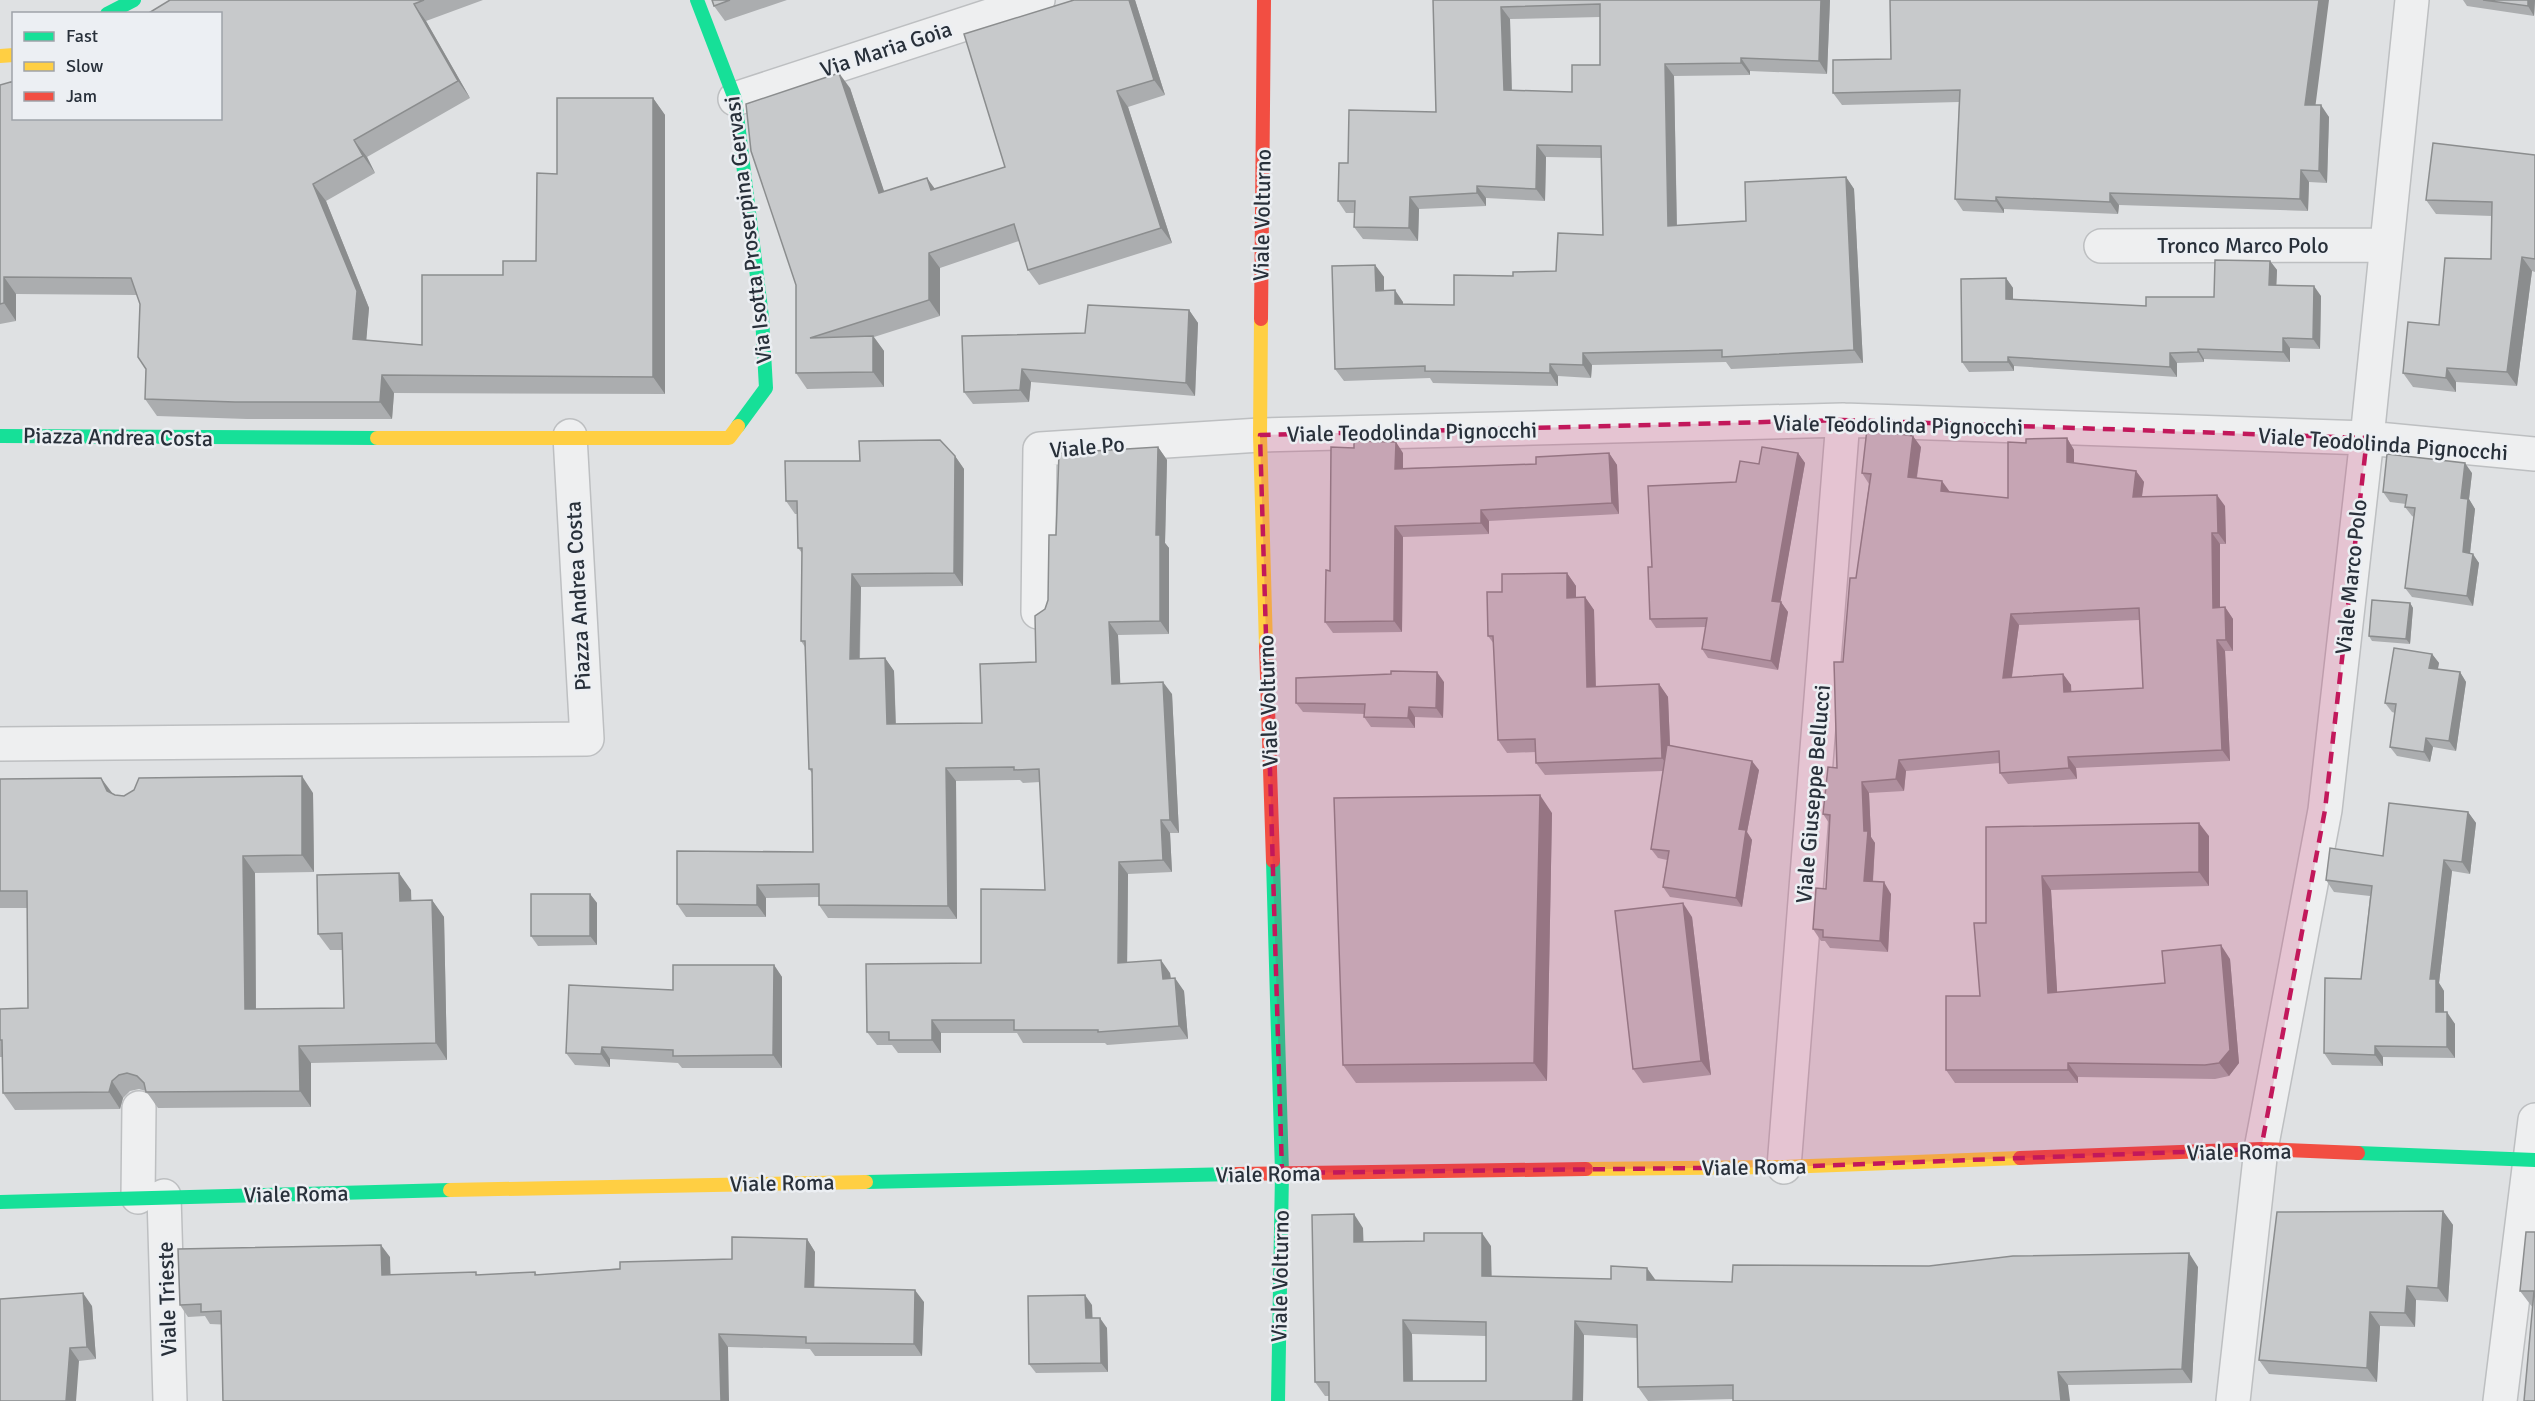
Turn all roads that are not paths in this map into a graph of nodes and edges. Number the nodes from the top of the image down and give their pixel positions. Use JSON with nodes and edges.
{"nodes":[{"id":1,"x":135,"y":0,"type":"edge"},
{"id":2,"x":697,"y":0,"type":"edge"},
{"id":3,"x":1038,"y":0,"type":"edge"},
{"id":4,"x":1264,"y":0,"type":"edge"},
{"id":5,"x":2412,"y":0,"type":"edge"},
{"id":6,"x":111,"y":12,"type":"edge"},
{"id":7,"x":735,"y":99,"type":"junction"},
{"id":8,"x":2386,"y":244,"type":"junction"},
{"id":9,"x":2101,"y":246,"type":"dead end"},
{"id":10,"x":1843,"y":420,"type":"junction"},
{"id":11,"x":1260,"y":435,"type":"junction"},
{"id":12,"x":0,"y":436,"type":"edge"},
{"id":13,"x":570,"y":436,"type":"junction"},
{"id":14,"x":2367,"y":438,"type":"junction"},
{"id":15,"x":2535,"y":454,"type":"edge"},
{"id":16,"x":1038,"y":612,"type":"edge"},
{"id":17,"x":0,"y":744,"type":"edge"},
{"id":18,"x":139,"y":1108,"type":"edge"},
{"id":19,"x":2535,"y":1120,"type":"edge"},
{"id":20,"x":2261,"y":1149,"type":"junction"},
{"id":21,"x":2532,"y":1160,"type":"edge"},
{"id":22,"x":1784,"y":1167,"type":"junction"},
{"id":23,"x":1282,"y":1173,"type":"junction"},
{"id":24,"x":151,"y":1197,"type":"junction"},
{"id":25,"x":0,"y":1202,"type":"edge"},
{"id":26,"x":170,"y":1401,"type":"edge"},
{"id":27,"x":1278,"y":1401,"type":"edge"},
{"id":28,"x":2233,"y":1401,"type":"edge"},
{"id":29,"x":2500,"y":1401,"type":"edge"}],
"edges":[{"from":1,"to":6,"type":"street"},
{"from":2,"to":7,"type":"street","name":"Via Isotta Proserpina Gervasi"},
{"from":3,"to":7,"type":"street","name":"Via Maria Goia"},
{"from":4,"to":11,"type":"street","name":"Viale Volturno"},
{"from":5,"to":8,"type":"street","name":"Viale Marco Polo"},
{"from":7,"to":13,"type":"street","name":"Via Isotta Proserpina Gervasi"},
{"from":8,"to":9,"type":"street","name":"Tronco Marco Polo"},
{"from":8,"to":14,"type":"street","name":"Viale Marco Polo"},
{"from":10,"to":11,"type":"street","name":"Viale Teodolinda Pignocchi"},
{"from":10,"to":14,"type":"street","name":"Viale Teodolinda Pignocchi"},
{"from":10,"to":22,"type":"street","name":"Viale Giuseppe Bellucci"},
{"from":11,"to":16,"type":"street","name":"Viale Po"},
{"from":11,"to":23,"type":"street","name":"Viale Volturno"},
{"from":12,"to":13,"type":"street","name":"Piazza Andrea Costa"},
{"from":13,"to":17,"type":"street","name":"Piazza Andrea Costa"},
{"from":14,"to":15,"type":"street","name":"Viale Teodolinda Pignocchi"},
{"from":14,"to":20,"type":"street","name":"Viale Marco Polo"},
{"from":18,"to":24,"type":"street","name":"Viale Trieste"},
{"from":19,"to":21,"type":"street"},
{"from":20,"to":21,"type":"street","name":"Viale Roma"},
{"from":20,"to":22,"type":"street","name":"Viale Roma"},
{"from":20,"to":28,"type":"street","name":"Viale Marco Polo"},
{"from":21,"to":29,"type":"street"},
{"from":22,"to":23,"type":"street","name":"Viale Roma"},
{"from":23,"to":24,"type":"street","name":"Viale Roma"},
{"from":23,"to":27,"type":"street","name":"Viale Volturno"},
{"from":24,"to":25,"type":"street","name":"Viale Roma"},
{"from":24,"to":26,"type":"street","name":"Viale Trieste"}]}
